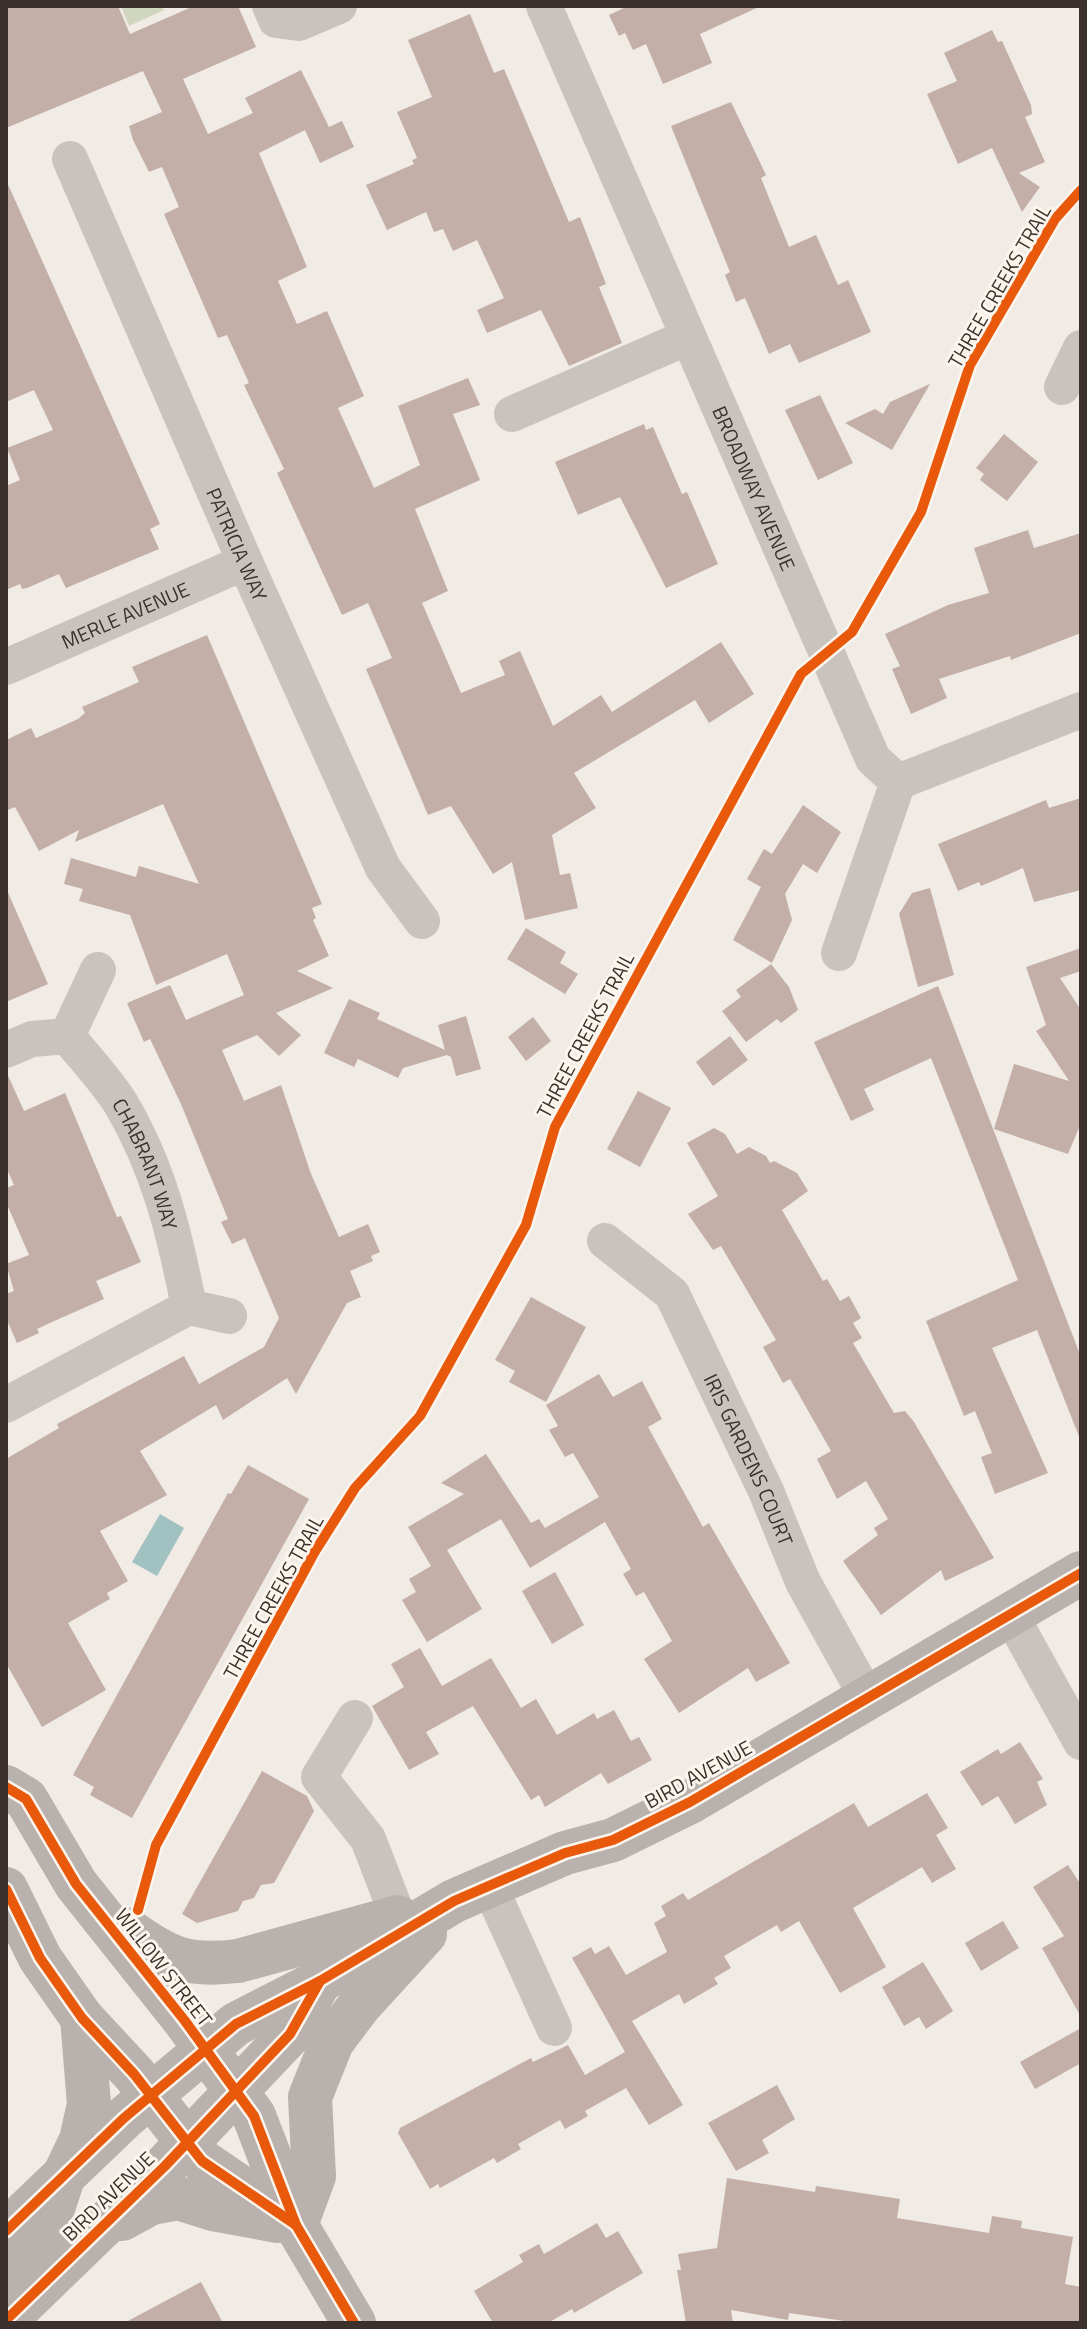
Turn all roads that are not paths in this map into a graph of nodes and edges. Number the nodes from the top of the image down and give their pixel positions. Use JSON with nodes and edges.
{"nodes":[{"id":1,"x":270,"y":6,"type":"edge"},
{"id":2,"x":339,"y":6,"type":"edge"},
{"id":3,"x":544,"y":6,"type":"edge"},
{"id":4,"x":70,"y":159,"type":"dead end"},
{"id":5,"x":688,"y":337,"type":"junction"},
{"id":6,"x":1081,"y":348,"type":"edge"},
{"id":7,"x":1062,"y":387,"type":"dead end"},
{"id":8,"x":512,"y":414,"type":"dead end"},
{"id":9,"x":245,"y":562,"type":"junction"},
{"id":10,"x":6,"y":667,"type":"edge"},
{"id":11,"x":1081,"y":710,"type":"edge"},
{"id":12,"x":898,"y":782,"type":"junction"},
{"id":13,"x":422,"y":921,"type":"dead end"},
{"id":14,"x":839,"y":953,"type":"dead end"},
{"id":15,"x":98,"y":970,"type":"dead end"},
{"id":16,"x":67,"y":1036,"type":"junction"},
{"id":17,"x":6,"y":1050,"type":"edge"},
{"id":18,"x":605,"y":1241,"type":"dead end"},
{"id":19,"x":189,"y":1307,"type":"junction"},
{"id":20,"x":229,"y":1316,"type":"dead end"},
{"id":21,"x":6,"y":1405,"type":"edge"},
{"id":22,"x":1081,"y":1573,"type":"edge"},
{"id":23,"x":1010,"y":1614,"type":"junction"},
{"id":24,"x":868,"y":1699,"type":"junction"},
{"id":25,"x":355,"y":1718,"type":"dead end"},
{"id":26,"x":1081,"y":1742,"type":"edge"},
{"id":27,"x":6,"y":1787,"type":"edge"},
{"id":28,"x":76,"y":1884,"type":"junction"},
{"id":29,"x":6,"y":1889,"type":"edge"},
{"id":30,"x":471,"y":1893,"type":"junction"},
{"id":31,"x":403,"y":1932,"type":"junction"},
{"id":32,"x":320,"y":1981,"type":"junction"},
{"id":33,"x":82,"y":2018,"type":"junction"},
{"id":34,"x":554,"y":2028,"type":"dead end"},
{"id":35,"x":206,"y":2050,"type":"junction"},
{"id":36,"x":235,"y":2092,"type":"junction"},
{"id":37,"x":151,"y":2096,"type":"junction"},
{"id":38,"x":188,"y":2142,"type":"junction"},
{"id":39,"x":63,"y":2178,"type":"junction"},
{"id":40,"x":296,"y":2225,"type":"junction"},
{"id":41,"x":6,"y":2231,"type":"edge"},
{"id":42,"x":98,"y":2232,"type":"junction"},
{"id":43,"x":6,"y":2272,"type":"edge"},
{"id":44,"x":6,"y":2320,"type":"edge"},
{"id":45,"x":354,"y":2323,"type":"edge"}],
"edges":[{"from":1,"to":2,"type":"street"},
{"from":3,"to":5,"type":"street","name":"BROADWAY AVENUE"},
{"from":4,"to":9,"type":"street","name":"PATRICIA WAY"},
{"from":5,"to":8,"type":"street"},
{"from":5,"to":12,"type":"street","name":"BROADWAY AVENUE"},
{"from":6,"to":7,"type":"street"},
{"from":9,"to":10,"type":"street","name":"MERLE AVENUE"},
{"from":9,"to":13,"type":"street","name":"PATRICIA WAY"},
{"from":11,"to":12,"type":"street"},
{"from":12,"to":14,"type":"street"},
{"from":15,"to":16,"type":"street"},
{"from":16,"to":17,"type":"street"},
{"from":16,"to":19,"type":"street","name":"CHABRANT WAY"},
{"from":18,"to":24,"type":"street","name":"IRIS GARDENS COURT"},
{"from":19,"to":20,"type":"street"},
{"from":19,"to":21,"type":"street"},
{"from":22,"to":23,"type":"main road","name":"BIRD AVENUE"},
{"from":23,"to":24,"type":"main road","name":"BIRD AVENUE"},
{"from":23,"to":26,"type":"street"},
{"from":24,"to":30,"type":"main road","name":"BIRD AVENUE"},
{"from":25,"to":31,"type":"street"},
{"from":27,"to":28,"type":"main road","name":"WILLOW STREET"},
{"from":28,"to":31,"type":"main road","name":"BIRD AVENUE"},
{"from":28,"to":35,"type":"main road","name":"WILLOW STREET"},
{"from":29,"to":33,"type":"main road","name":"WILLOW STREET"},
{"from":30,"to":31,"type":"main road","name":"BIRD AVENUE"},
{"from":30,"to":34,"type":"street"},
{"from":31,"to":32,"type":"main road","name":"BIRD AVENUE"},
{"from":31,"to":40,"type":"main road"},
{"from":32,"to":35,"type":"main road","name":"BIRD AVENUE"},
{"from":32,"to":36,"type":"main road","name":"BIRD AVENUE"},
{"from":33,"to":37,"type":"main road","name":"WILLOW STREET"},
{"from":33,"to":39,"type":"main road"},
{"from":35,"to":36,"type":"main road","name":"WILLOW STREET"},
{"from":35,"to":37,"type":"main road","name":"BIRD AVENUE"},
{"from":36,"to":38,"type":"main road","name":"BIRD AVENUE"},
{"from":36,"to":40,"type":"main road","name":"WILLOW STREET"},
{"from":37,"to":38,"type":"main road","name":"WILLOW STREET"},
{"from":37,"to":39,"type":"main road","name":"BIRD AVENUE"},
{"from":38,"to":40,"type":"main road","name":"WILLOW STREET"},
{"from":38,"to":42,"type":"main road","name":"BIRD AVENUE"},
{"from":39,"to":41,"type":"main road","name":"BIRD AVENUE"},
{"from":39,"to":43,"type":"main road"},
{"from":40,"to":42,"type":"main road"},
{"from":40,"to":45,"type":"main road","name":"WILLOW STREET"},
{"from":42,"to":44,"type":"main road","name":"BIRD AVENUE"}]}
